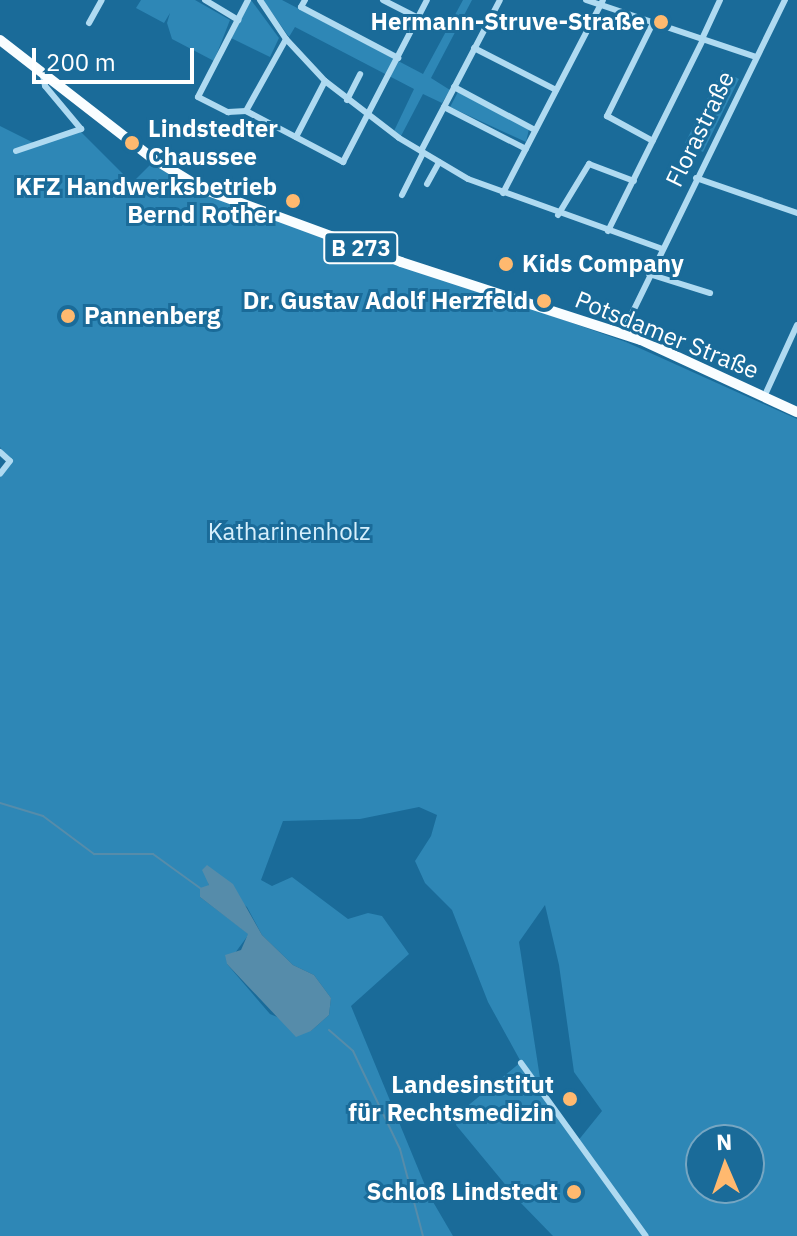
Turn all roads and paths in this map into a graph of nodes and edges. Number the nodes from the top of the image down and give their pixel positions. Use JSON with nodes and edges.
{"nodes":[{"id":1,"x":102,"y":0,"type":"edge"},
{"id":2,"x":205,"y":0,"type":"edge"},
{"id":3,"x":248,"y":0,"type":"edge"},
{"id":4,"x":260,"y":0,"type":"edge"},
{"id":5,"x":305,"y":0,"type":"edge"},
{"id":6,"x":383,"y":0,"type":"edge"},
{"id":7,"x":427,"y":0,"type":"edge"},
{"id":8,"x":500,"y":0,"type":"edge"},
{"id":9,"x":586,"y":0,"type":"edge"},
{"id":10,"x":720,"y":0,"type":"edge"},
{"id":11,"x":785,"y":0,"type":"edge"},
{"id":12,"x":602,"y":2,"type":"edge"},
{"id":13,"x":418,"y":18,"type":"junction"},
{"id":14,"x":238,"y":20,"type":"junction"},
{"id":15,"x":89,"y":23,"type":"dead end"},
{"id":16,"x":653,"y":23,"type":"junction"},
{"id":17,"x":286,"y":39,"type":"junction"},
{"id":18,"x":0,"y":40,"type":"edge"},
{"id":19,"x":702,"y":40,"type":"junction"},
{"id":20,"x":474,"y":48,"type":"junction"},
{"id":21,"x":756,"y":57,"type":"junction"},
{"id":22,"x":398,"y":58,"type":"junction"},
{"id":23,"x":42,"y":70,"type":"junction"},
{"id":24,"x":360,"y":74,"type":"dead end"},
{"id":25,"x":325,"y":81,"type":"junction"},
{"id":26,"x":454,"y":87,"type":"junction"},
{"id":27,"x":556,"y":90,"type":"junction"},
{"id":28,"x":347,"y":100,"type":"junction"},
{"id":29,"x":444,"y":107,"type":"junction"},
{"id":30,"x":246,"y":111,"type":"junction"},
{"id":31,"x":367,"y":115,"type":"junction"},
{"id":32,"x":535,"y":130,"type":"junction"},
{"id":33,"x":296,"y":137,"type":"junction"},
{"id":34,"x":653,"y":141,"type":"junction"},
{"id":35,"x":526,"y":149,"type":"junction"},
{"id":36,"x":16,"y":151,"type":"dead end"},
{"id":37,"x":422,"y":152,"type":"junction"},
{"id":38,"x":439,"y":162,"type":"junction"},
{"id":39,"x":696,"y":178,"type":"junction"},
{"id":40,"x":634,"y":181,"type":"junction"},
{"id":41,"x":427,"y":184,"type":"dead end"},
{"id":42,"x":503,"y":193,"type":"junction"},
{"id":43,"x":402,"y":195,"type":"dead end"},
{"id":44,"x":797,"y":213,"type":"edge"},
{"id":45,"x":558,"y":215,"type":"junction"},
{"id":46,"x":608,"y":231,"type":"junction"},
{"id":47,"x":662,"y":249,"type":"junction"},
{"id":48,"x":649,"y":274,"type":"junction"},
{"id":49,"x":710,"y":293,"type":"dead end"},
{"id":50,"x":797,"y":325,"type":"edge"},
{"id":51,"x":622,"y":334,"type":"junction"},
{"id":52,"x":764,"y":397,"type":"junction"},
{"id":53,"x":797,"y":412,"type":"edge"},
{"id":54,"x":0,"y":452,"type":"edge"},
{"id":55,"x":0,"y":474,"type":"edge"},
{"id":56,"x":521,"y":1063,"type":"dead end"},
{"id":57,"x":646,"y":1236,"type":"edge"}],
"edges":[{"from":1,"to":15,"type":"street"},
{"from":2,"to":14,"type":"street"},
{"from":3,"to":14,"type":"street"},
{"from":4,"to":17,"type":"street"},
{"from":5,"to":22,"type":"street"},
{"from":6,"to":13,"type":"street"},
{"from":7,"to":13,"type":"street"},
{"from":8,"to":20,"type":"street"},
{"from":9,"to":12,"type":"street"},
{"from":10,"to":19,"type":"street"},
{"from":11,"to":21,"type":"street","name":"Florastraße"},
{"from":12,"to":16,"type":"street"},
{"from":12,"to":27,"type":"street"},
{"from":13,"to":22,"type":"street"},
{"from":14,"to":30,"type":"street"},
{"from":16,"to":19,"type":"street"},
{"from":16,"to":34,"type":"street"},
{"from":17,"to":25,"type":"street"},
{"from":17,"to":30,"type":"street"},
{"from":18,"to":23,"type":"main road","name":"Potsdamer Straße","number":"B 273"},
{"from":19,"to":21,"type":"street"},
{"from":19,"to":34,"type":"street"},
{"from":20,"to":26,"type":"street"},
{"from":20,"to":27,"type":"street"},
{"from":21,"to":39,"type":"street","name":"Florastraße"},
{"from":22,"to":31,"type":"street"},
{"from":23,"to":36,"type":"street"},
{"from":23,"to":51,"type":"main road","name":"Potsdamer Straße","number":"B 273"},
{"from":24,"to":28,"type":"street"},
{"from":25,"to":28,"type":"street"},
{"from":25,"to":33,"type":"street"},
{"from":26,"to":29,"type":"street"},
{"from":26,"to":32,"type":"street"},
{"from":27,"to":32,"type":"street"},
{"from":28,"to":31,"type":"street"},
{"from":29,"to":35,"type":"street"},
{"from":29,"to":37,"type":"street"},
{"from":30,"to":33,"type":"street"},
{"from":31,"to":33,"type":"street"},
{"from":31,"to":37,"type":"street"},
{"from":32,"to":35,"type":"street"},
{"from":34,"to":40,"type":"street"},
{"from":35,"to":42,"type":"street"},
{"from":37,"to":38,"type":"street"},
{"from":37,"to":43,"type":"street"},
{"from":38,"to":41,"type":"street"},
{"from":38,"to":42,"type":"street"},
{"from":39,"to":44,"type":"street"},
{"from":39,"to":47,"type":"street","name":"Florastraße"},
{"from":40,"to":45,"type":"street"},
{"from":40,"to":46,"type":"street"},
{"from":42,"to":45,"type":"street"},
{"from":45,"to":46,"type":"street"},
{"from":46,"to":47,"type":"street"},
{"from":47,"to":48,"type":"street","name":"Florastraße"},
{"from":48,"to":49,"type":"street"},
{"from":48,"to":51,"type":"street","name":"Florastraße"},
{"from":50,"to":52,"type":"street","name":"Potsdamer Straße"},
{"from":51,"to":52,"type":"main road","name":"Potsdamer Straße","number":"B 273"},
{"from":52,"to":53,"type":"main road","name":"Potsdamer Straße","number":"B 273"},
{"from":54,"to":55,"type":"street"},
{"from":56,"to":57,"type":"street"}]}
